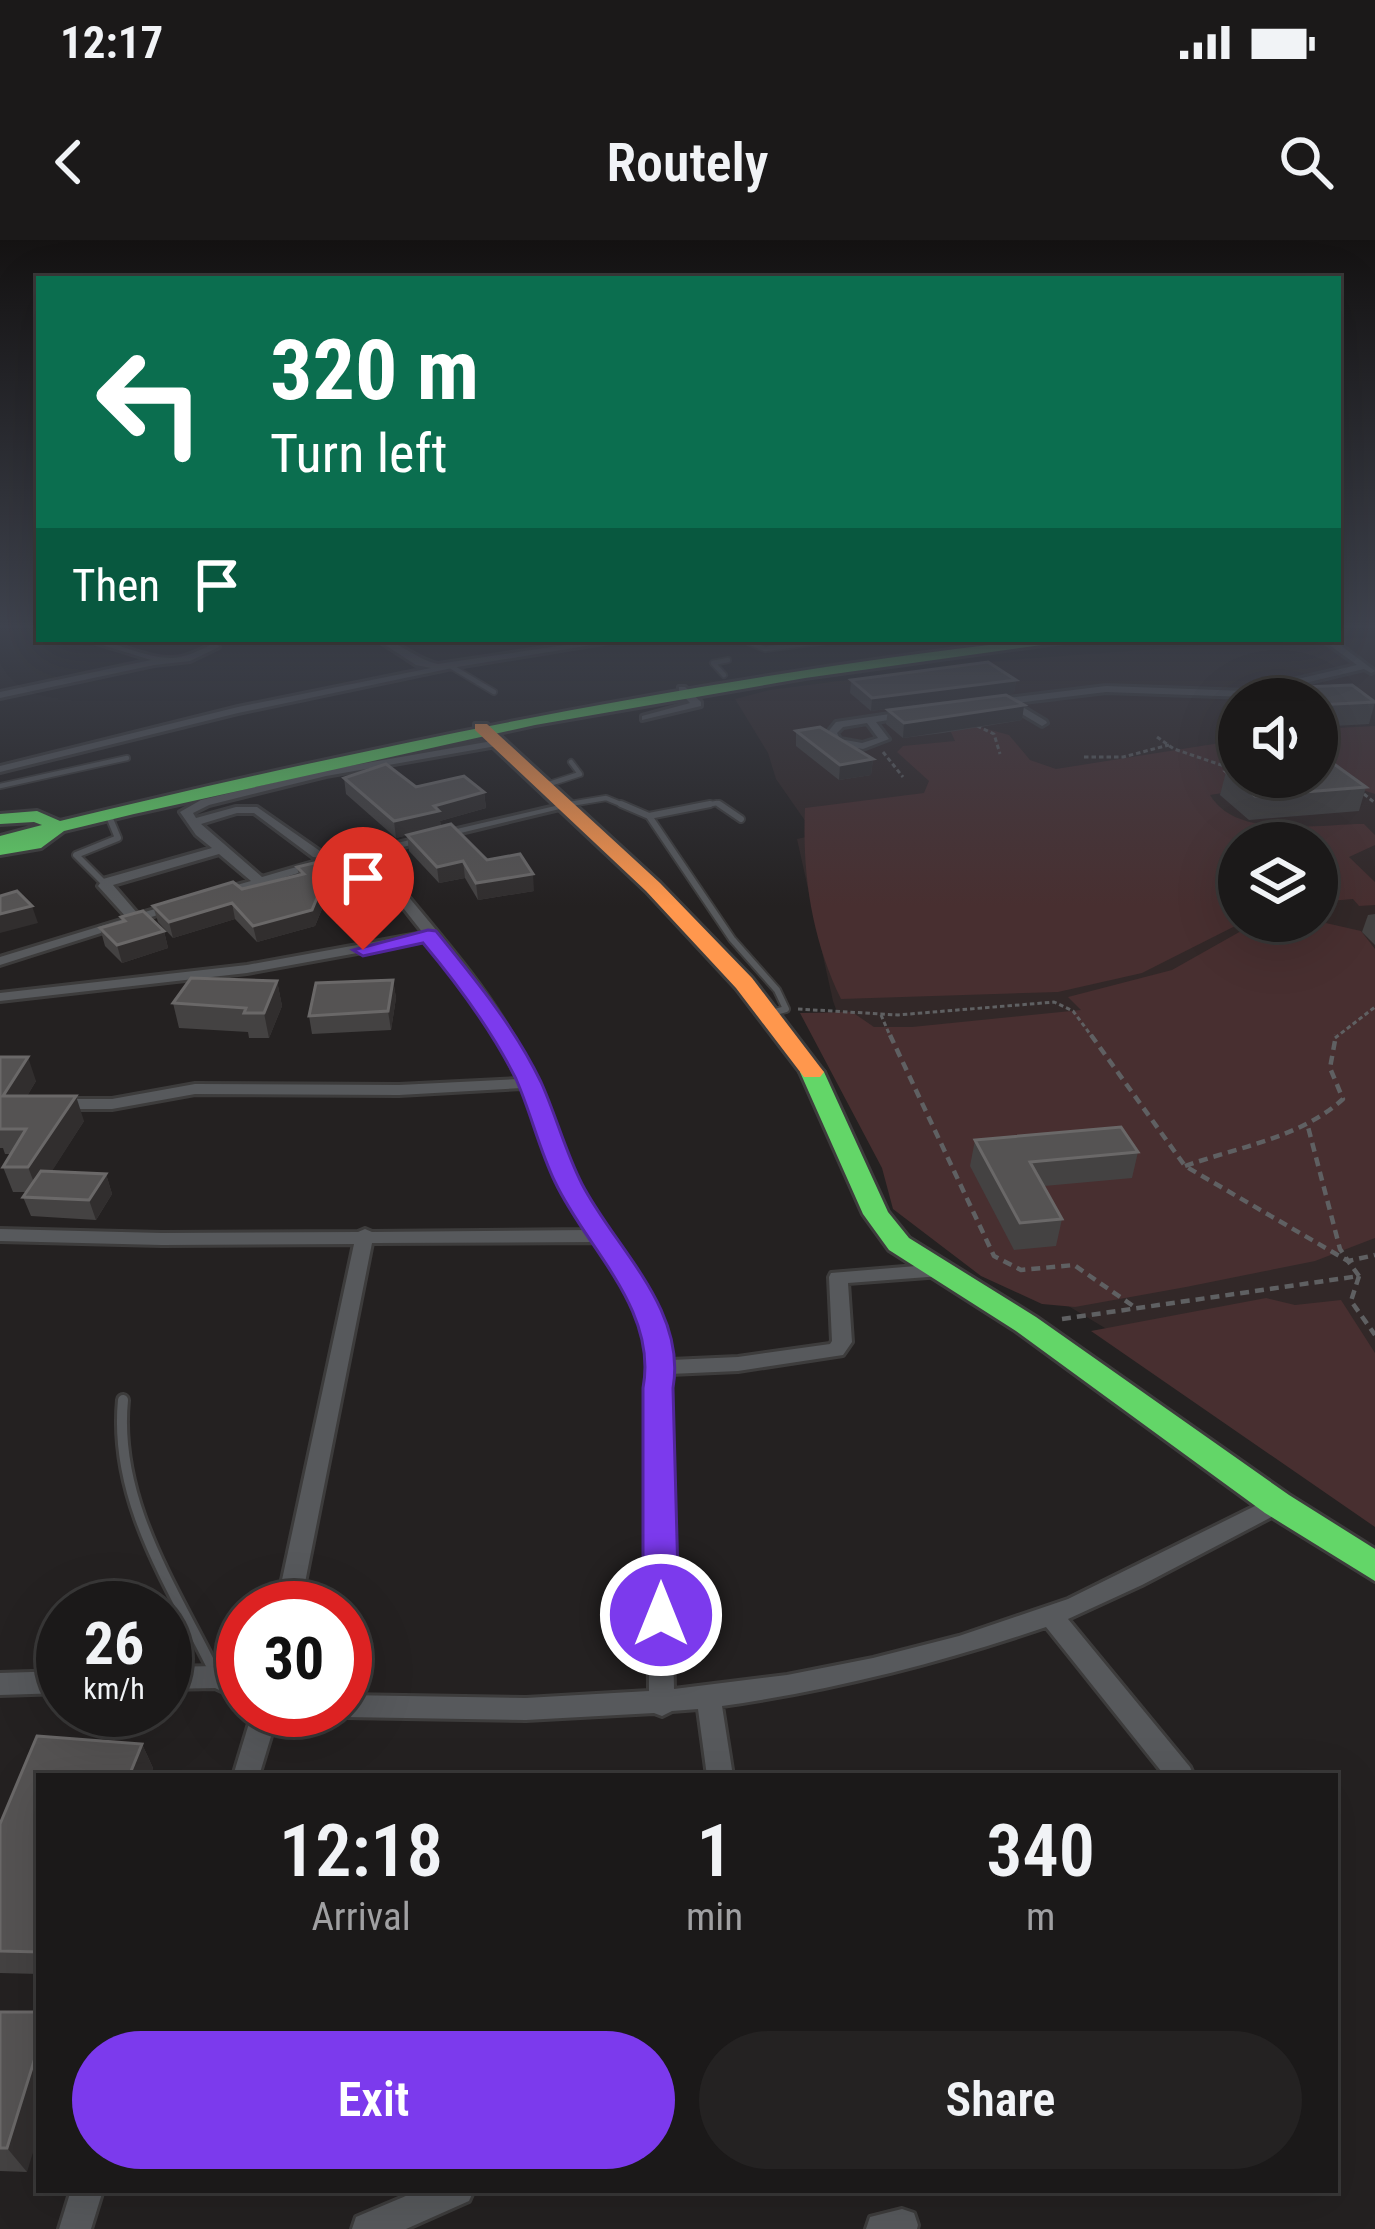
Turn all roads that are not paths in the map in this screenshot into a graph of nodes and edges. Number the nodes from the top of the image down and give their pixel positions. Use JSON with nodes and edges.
{"nodes":[{"id":1,"x":194,"y":721,"type":"edge"},
{"id":2,"x":461,"y":721,"type":"edge"},
{"id":3,"x":549,"y":721,"type":"edge"},
{"id":4,"x":858,"y":721,"type":"edge"},
{"id":5,"x":870,"y":721,"type":"edge"},
{"id":6,"x":1038,"y":721,"type":"edge"},
{"id":7,"x":1042,"y":723,"type":"dead end"},
{"id":8,"x":490,"y":735,"type":"junction"},
{"id":9,"x":128,"y":758,"type":"dead end"},
{"id":10,"x":571,"y":762,"type":"dead end"},
{"id":11,"x":0,"y":769,"type":"edge"},
{"id":12,"x":0,"y":786,"type":"edge"},
{"id":13,"x":543,"y":786,"type":"junction"},
{"id":14,"x":565,"y":806,"type":"junction"},
{"id":15,"x":108,"y":814,"type":"junction"},
{"id":16,"x":649,"y":816,"type":"junction"},
{"id":17,"x":741,"y":819,"type":"dead end"},
{"id":18,"x":193,"y":823,"type":"junction"},
{"id":19,"x":13,"y":832,"type":"edge"},
{"id":20,"x":223,"y":849,"type":"junction"},
{"id":21,"x":357,"y":855,"type":"junction"},
{"id":22,"x":260,"y":882,"type":"junction"},
{"id":23,"x":105,"y":884,"type":"junction"},
{"id":24,"x":135,"y":919,"type":"junction"},
{"id":25,"x":428,"y":936,"type":"junction"},
{"id":26,"x":1,"y":960,"type":"edge"},
{"id":27,"x":0,"y":993,"type":"edge"},
{"id":28,"x":777,"y":1012,"type":"junction"},
{"id":29,"x":530,"y":1083,"type":"junction"},
{"id":30,"x":57,"y":1104,"type":"edge"},
{"id":31,"x":0,"y":1234,"type":"edge"},
{"id":32,"x":365,"y":1235,"type":"junction"},
{"id":33,"x":602,"y":1236,"type":"junction"},
{"id":34,"x":941,"y":1270,"type":"junction"},
{"id":35,"x":662,"y":1366,"type":"junction"},
{"id":36,"x":123,"y":1400,"type":"dead end"},
{"id":37,"x":1277,"y":1504,"type":"junction"},
{"id":38,"x":1375,"y":1567,"type":"edge"},
{"id":39,"x":294,"y":1581,"type":"edge"},
{"id":40,"x":1051,"y":1616,"type":"junction"},
{"id":41,"x":216,"y":1675,"type":"edge"},
{"id":42,"x":36,"y":1683,"type":"edge"},
{"id":43,"x":0,"y":1684,"type":"edge"},
{"id":44,"x":709,"y":1699,"type":"junction"},
{"id":45,"x":662,"y":1705,"type":"junction"},
{"id":46,"x":372,"y":1707,"type":"edge"},
{"id":47,"x":258,"y":1737,"type":"edge"},
{"id":48,"x":247,"y":1773,"type":"edge"},
{"id":49,"x":720,"y":1773,"type":"edge"},
{"id":50,"x":1179,"y":1773,"type":"edge"},
{"id":51,"x":86,"y":2193,"type":"edge"},
{"id":52,"x":451,"y":2193,"type":"edge"},
{"id":53,"x":75,"y":2229,"type":"edge"},
{"id":54,"x":368,"y":2229,"type":"edge"}],
"edges":[{"from":1,"to":11,"type":"street"},
{"from":2,"to":19,"type":"main road"},
{"from":3,"to":8,"type":"main road"},
{"from":4,"to":5,"type":"street"},
{"from":6,"to":7,"type":"street"},
{"from":8,"to":13,"type":"main road"},
{"from":8,"to":15,"type":"main road"},
{"from":8,"to":18,"type":"street"},
{"from":9,"to":12,"type":"lane"},
{"from":10,"to":13,"type":"lane"},
{"from":13,"to":14,"type":"main road"},
{"from":14,"to":16,"type":"lane"},
{"from":14,"to":21,"type":"street"},
{"from":14,"to":28,"type":"main road"},
{"from":15,"to":19,"type":"main road"},
{"from":15,"to":23,"type":"lane"},
{"from":16,"to":17,"type":"lane"},
{"from":16,"to":28,"type":"lane"},
{"from":18,"to":20,"type":"street"},
{"from":18,"to":21,"type":"street"},
{"from":20,"to":22,"type":"street"},
{"from":20,"to":23,"type":"street"},
{"from":21,"to":22,"type":"street"},
{"from":21,"to":25,"type":"street"},
{"from":22,"to":24,"type":"street"},
{"from":23,"to":24,"type":"street"},
{"from":24,"to":26,"type":"street"},
{"from":25,"to":27,"type":"street"},
{"from":25,"to":29,"type":"street"},
{"from":26,"to":27,"type":"street"},
{"from":28,"to":34,"type":"main road"},
{"from":29,"to":30,"type":"street"},
{"from":29,"to":33,"type":"street"},
{"from":31,"to":32,"type":"street"},
{"from":32,"to":33,"type":"street"},
{"from":32,"to":39,"type":"street"},
{"from":33,"to":35,"type":"street"},
{"from":34,"to":35,"type":"street"},
{"from":34,"to":37,"type":"main road"},
{"from":35,"to":45,"type":"street"},
{"from":36,"to":41,"type":"lane"},
{"from":37,"to":38,"type":"main road"},
{"from":37,"to":40,"type":"street"},
{"from":40,"to":44,"type":"street"},
{"from":40,"to":50,"type":"street"},
{"from":42,"to":43,"type":"street"},
{"from":44,"to":45,"type":"street"},
{"from":44,"to":49,"type":"street"},
{"from":45,"to":46,"type":"street"},
{"from":47,"to":48,"type":"street"},
{"from":51,"to":53,"type":"street"},
{"from":52,"to":54,"type":"street"}]}
